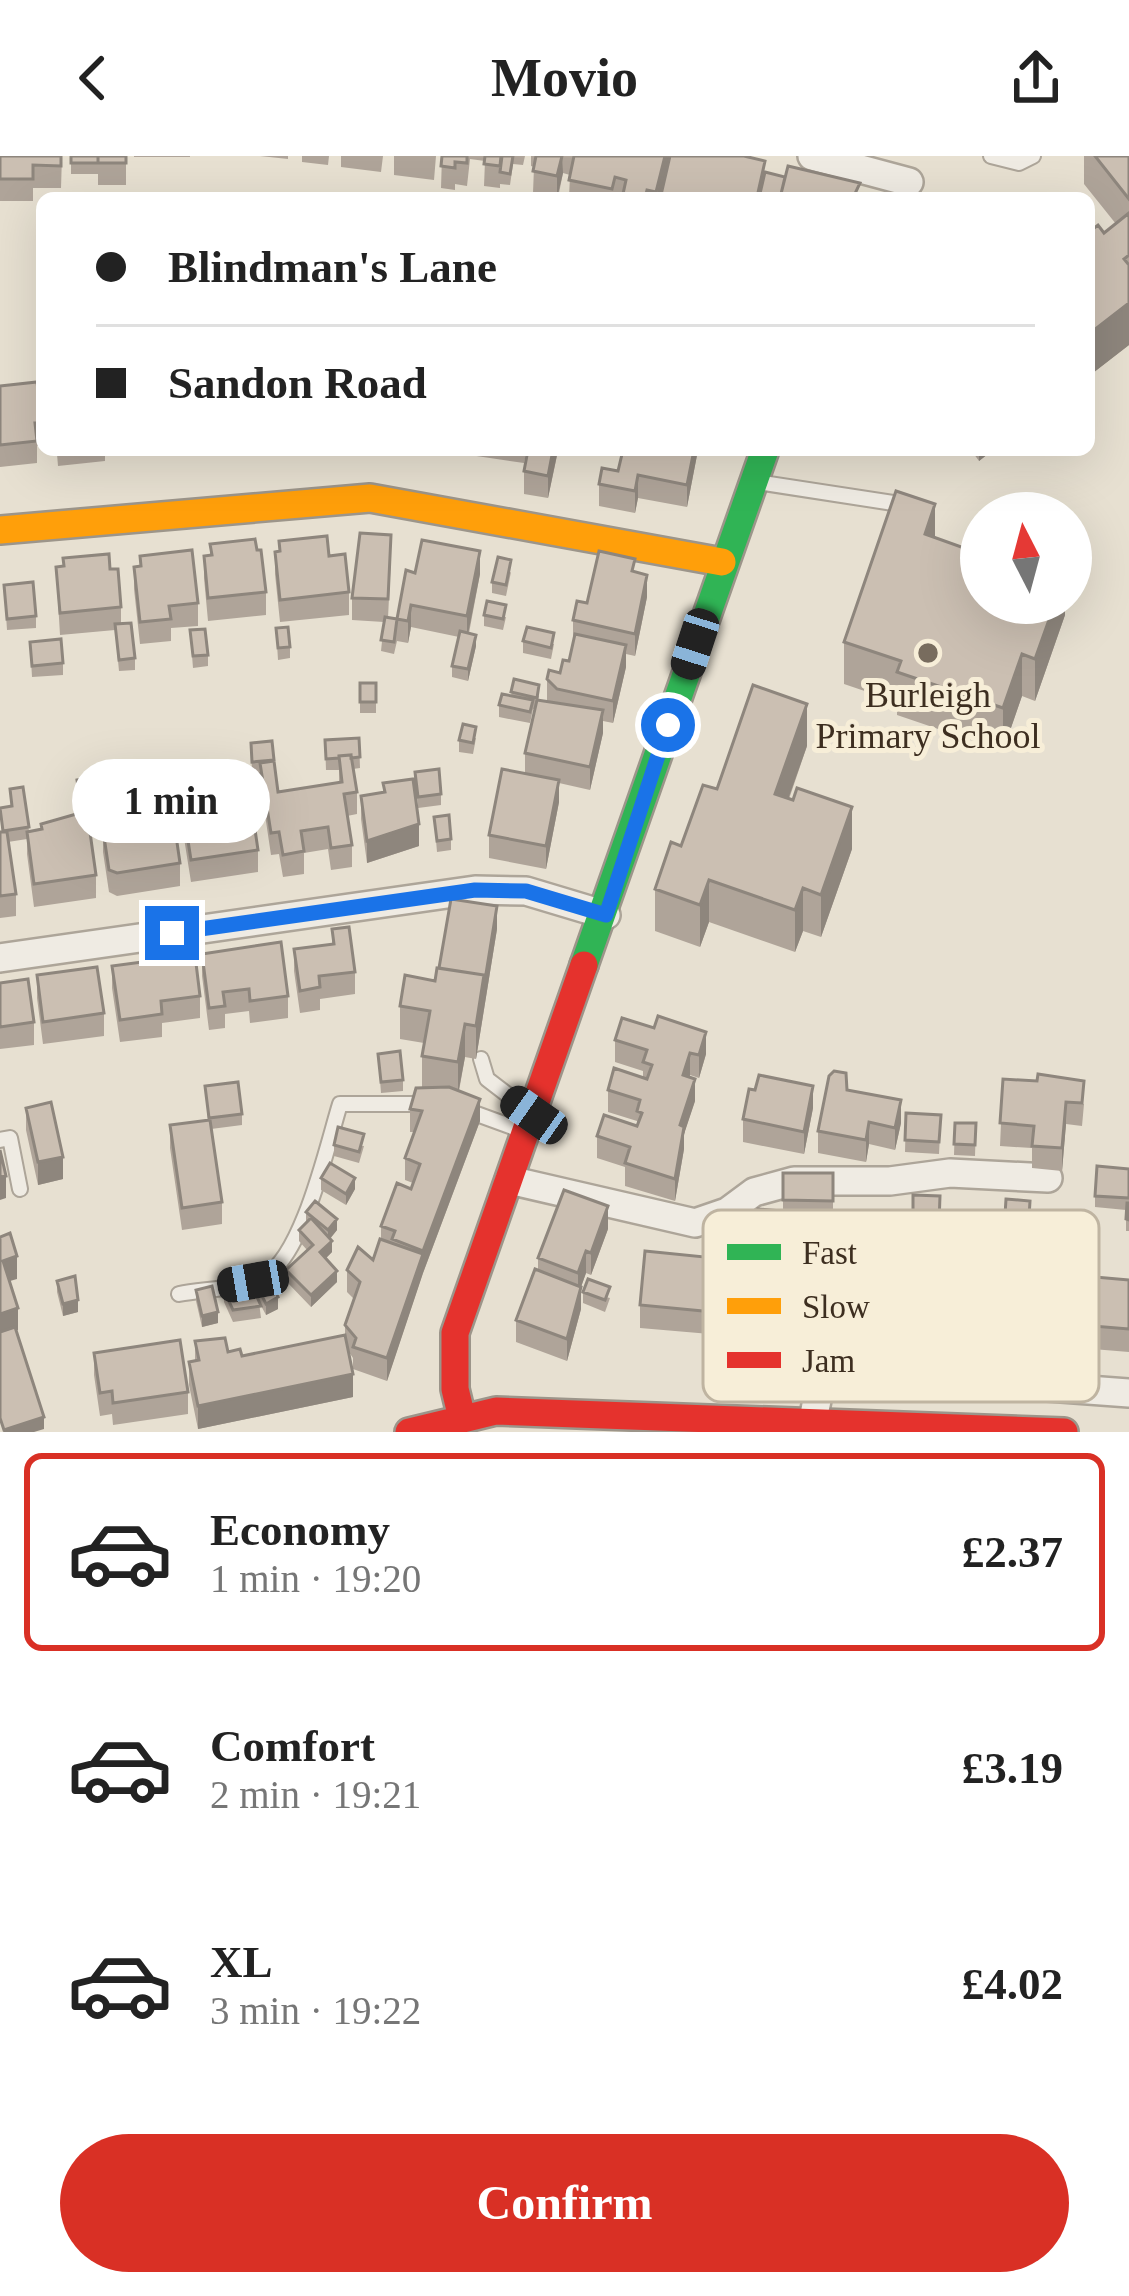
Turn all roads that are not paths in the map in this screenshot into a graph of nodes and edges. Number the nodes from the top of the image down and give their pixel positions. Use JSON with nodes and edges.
{"nodes":[{"id":1,"x":812,"y":156,"type":"edge"},
{"id":2,"x":991,"y":156,"type":"edge"},
{"id":3,"x":1033,"y":156,"type":"edge"},
{"id":4,"x":910,"y":178,"type":"edge"},
{"id":5,"x":762,"y":456,"type":"edge"},
{"id":6,"x":752,"y":481,"type":"junction"},
{"id":7,"x":920,"y":508,"type":"edge"},
{"id":8,"x":0,"y":530,"type":"edge"},
{"id":9,"x":722,"y":562,"type":"junction"},
{"id":10,"x":606,"y":915,"type":"junction"},
{"id":11,"x":0,"y":958,"type":"edge"},
{"id":12,"x":481,"y":1059,"type":"dead end"},
{"id":13,"x":531,"y":1124,"type":"junction"},
{"id":14,"x":0,"y":1140,"type":"edge"},
{"id":15,"x":1048,"y":1178,"type":"dead end"},
{"id":16,"x":509,"y":1180,"type":"junction"},
{"id":17,"x":20,"y":1189,"type":"dead end"},
{"id":18,"x":730,"y":1210,"type":"edge"},
{"id":19,"x":703,"y":1220,"type":"edge"},
{"id":20,"x":179,"y":1294,"type":"dead end"},
{"id":21,"x":1099,"y":1391,"type":"edge"},
{"id":22,"x":1129,"y":1393,"type":"edge"},
{"id":23,"x":817,"y":1402,"type":"edge"},
{"id":24,"x":813,"y":1420,"type":"junction"},
{"id":25,"x":462,"y":1425,"type":"edge"},
{"id":26,"x":409,"y":1432,"type":"edge"},
{"id":27,"x":1064,"y":1432,"type":"edge"}],
"edges":[{"from":1,"to":4,"type":"street"},
{"from":2,"to":3,"type":"lane"},
{"from":5,"to":6,"type":"street"},
{"from":6,"to":7,"type":"lane"},
{"from":6,"to":9,"type":"street"},
{"from":8,"to":9,"type":"street"},
{"from":9,"to":10,"type":"street"},
{"from":10,"to":11,"type":"street"},
{"from":10,"to":13,"type":"street"},
{"from":12,"to":13,"type":"lane"},
{"from":13,"to":16,"type":"street"},
{"from":13,"to":20,"type":"lane"},
{"from":14,"to":17,"type":"lane"},
{"from":15,"to":18,"type":"street"},
{"from":16,"to":19,"type":"street"},
{"from":16,"to":25,"type":"street"},
{"from":21,"to":22,"type":"street"},
{"from":23,"to":24,"type":"street"},
{"from":24,"to":25,"type":"street"},
{"from":24,"to":27,"type":"street"},
{"from":25,"to":26,"type":"street"}]}
